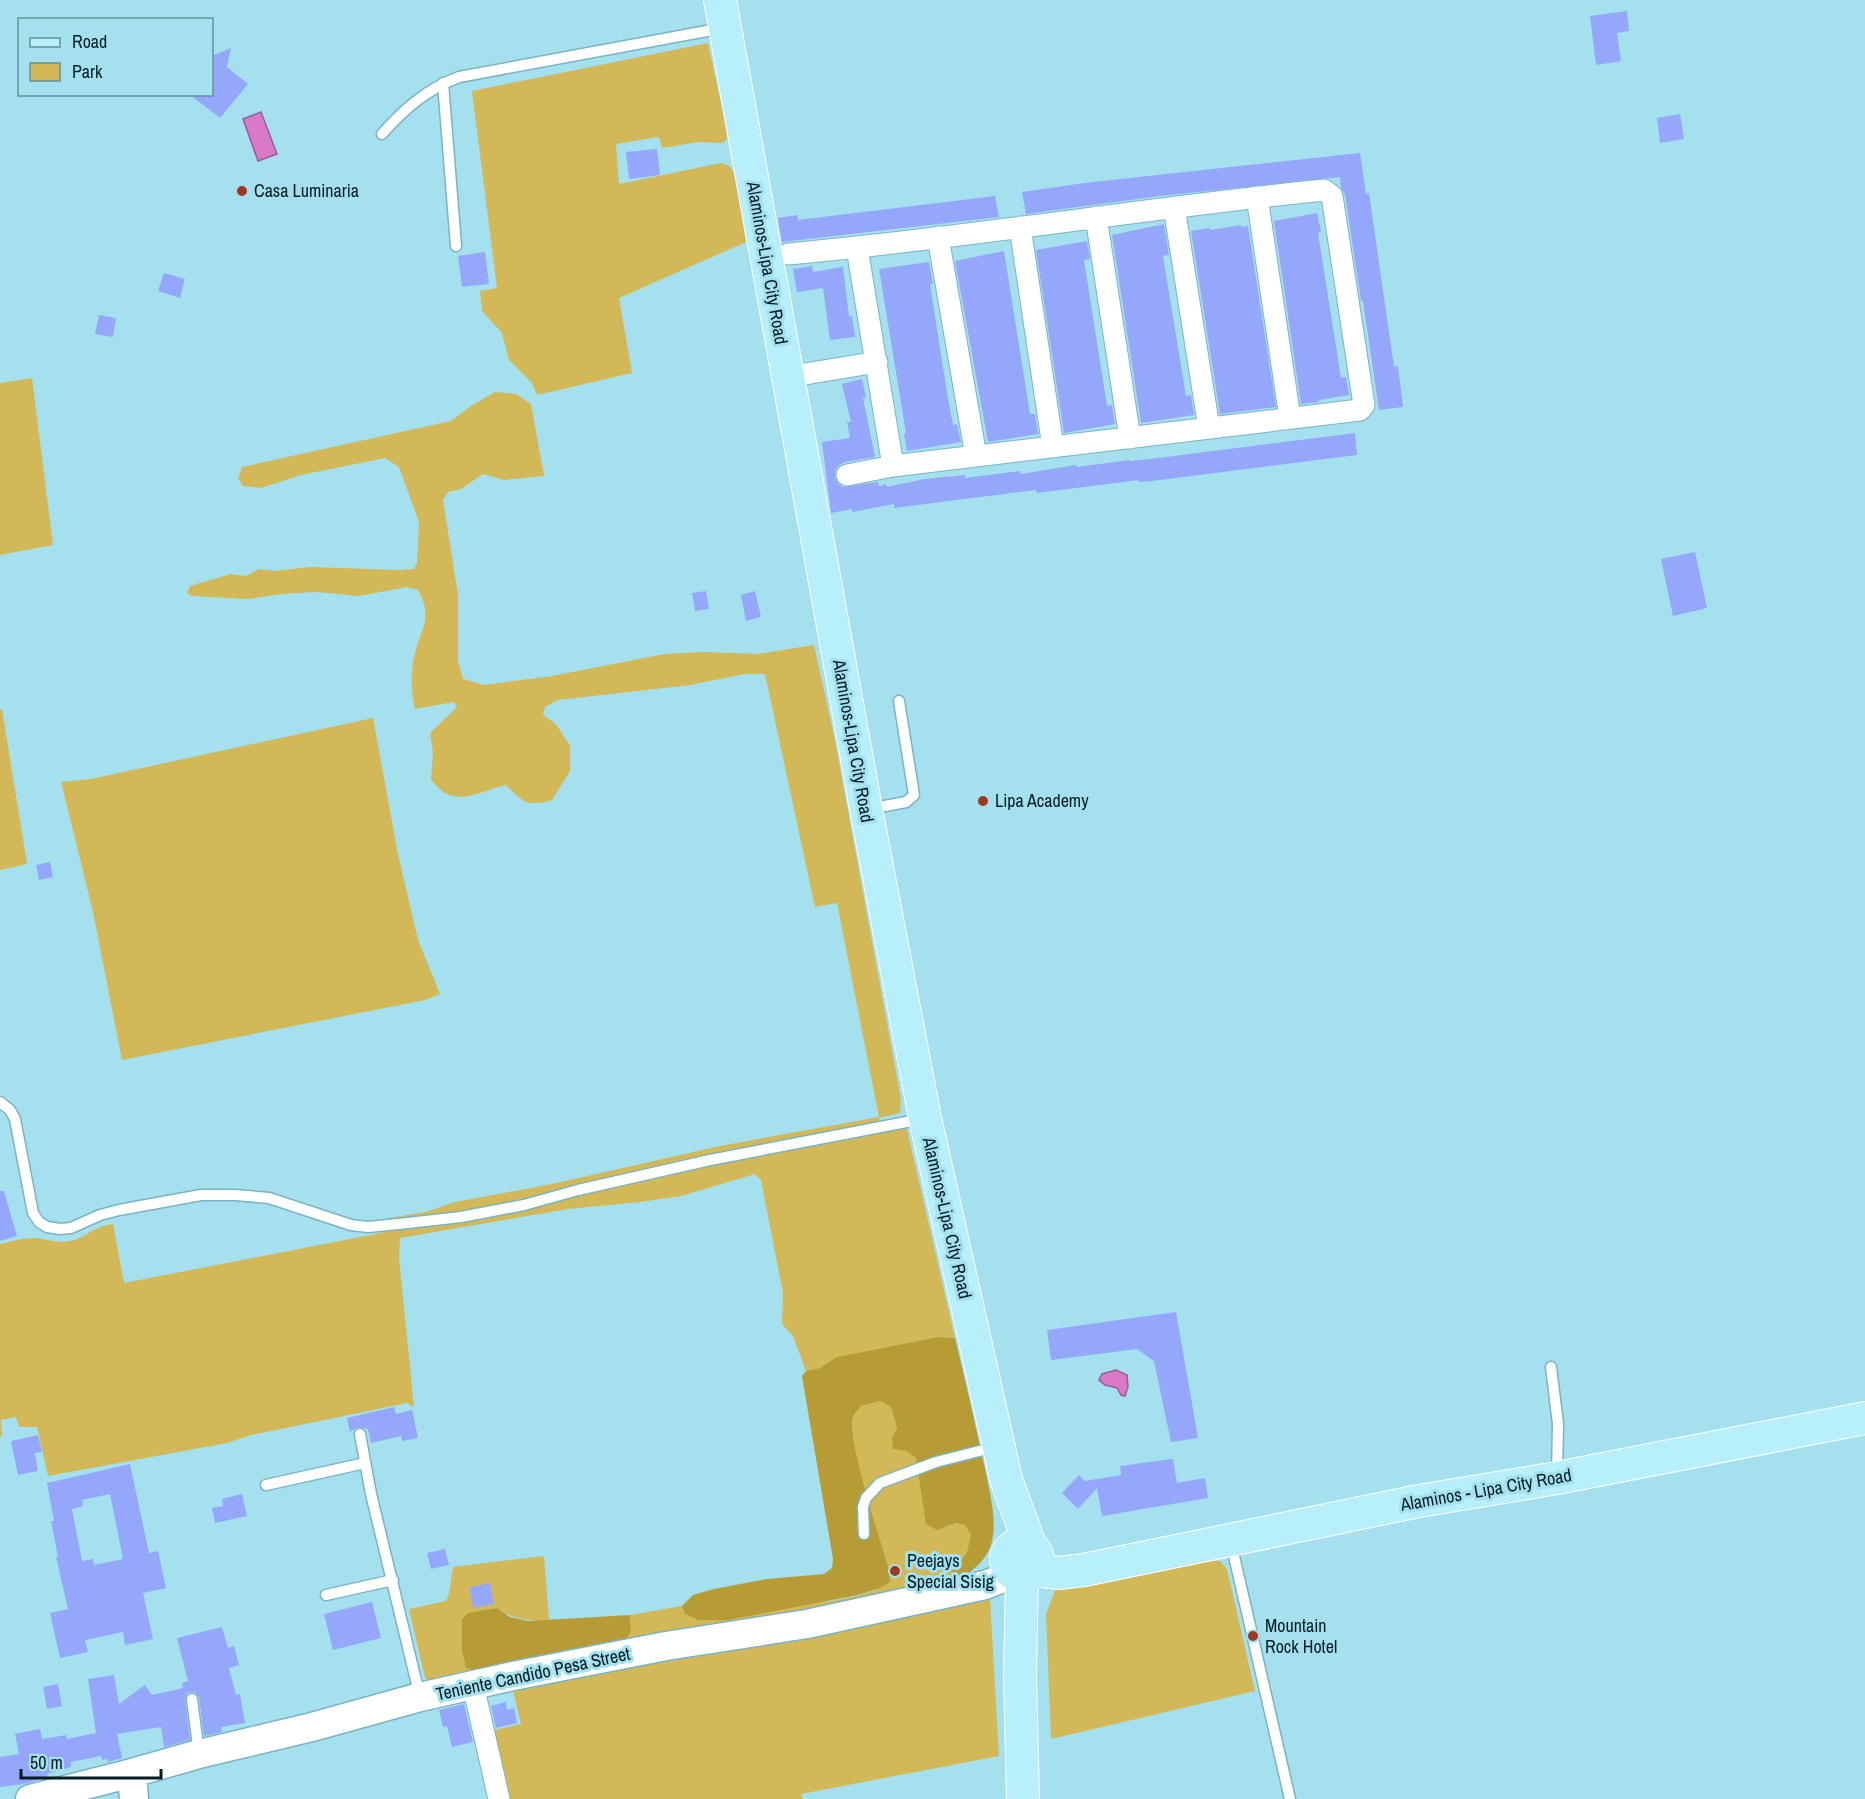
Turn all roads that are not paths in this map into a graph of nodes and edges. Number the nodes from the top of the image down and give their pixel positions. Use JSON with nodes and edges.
{"nodes":[{"id":1,"x":723,"y":14,"type":"edge"},
{"id":2,"x":443,"y":83,"type":"junction"},
{"id":3,"x":382,"y":134,"type":"dead end"},
{"id":4,"x":1257,"y":197,"type":"junction"},
{"id":5,"x":1174,"y":207,"type":"junction"},
{"id":6,"x":1095,"y":217,"type":"junction"},
{"id":7,"x":1020,"y":227,"type":"junction"},
{"id":8,"x":938,"y":237,"type":"junction"},
{"id":9,"x":456,"y":246,"type":"dead end"},
{"id":10,"x":857,"y":248,"type":"junction"},
{"id":11,"x":788,"y":254,"type":"dead end"},
{"id":12,"x":877,"y":362,"type":"junction"},
{"id":13,"x":787,"y":377,"type":"junction"},
{"id":14,"x":1290,"y":418,"type":"junction"},
{"id":15,"x":1209,"y":428,"type":"junction"},
{"id":16,"x":1130,"y":438,"type":"junction"},
{"id":17,"x":1053,"y":447,"type":"junction"},
{"id":18,"x":976,"y":456,"type":"junction"},
{"id":19,"x":893,"y":466,"type":"junction"},
{"id":20,"x":847,"y":476,"type":"dead end"},
{"id":21,"x":898,"y":701,"type":"dead end"},
{"id":22,"x":866,"y":809,"type":"junction"},
{"id":23,"x":0,"y":1101,"type":"edge"},
{"id":24,"x":925,"y":1118,"type":"junction"},
{"id":25,"x":1551,"y":1367,"type":"dead end"},
{"id":26,"x":1865,"y":1418,"type":"edge"},
{"id":27,"x":360,"y":1434,"type":"dead end"},
{"id":28,"x":998,"y":1446,"type":"junction"},
{"id":29,"x":365,"y":1463,"type":"junction"},
{"id":30,"x":1557,"y":1478,"type":"junction"},
{"id":31,"x":266,"y":1485,"type":"dead end"},
{"id":32,"x":864,"y":1534,"type":"dead end"},
{"id":33,"x":1230,"y":1540,"type":"junction"},
{"id":34,"x":1021,"y":1561,"type":"junction"},
{"id":35,"x":393,"y":1580,"type":"junction"},
{"id":36,"x":326,"y":1595,"type":"dead end"},
{"id":37,"x":472,"y":1685,"type":"junction"},
{"id":38,"x":420,"y":1697,"type":"junction"},
{"id":39,"x":192,"y":1700,"type":"dead end"},
{"id":40,"x":200,"y":1754,"type":"junction"},
{"id":41,"x":133,"y":1786,"type":"edge"},
{"id":42,"x":30,"y":1799,"type":"edge"},
{"id":43,"x":499,"y":1799,"type":"edge"},
{"id":44,"x":1023,"y":1799,"type":"edge"},
{"id":45,"x":1290,"y":1799,"type":"edge"}],
"edges":[{"from":1,"to":2,"type":"lane"},
{"from":1,"to":13,"type":"main road","name":"Alaminos-Lipa City Road"},
{"from":2,"to":3,"type":"lane"},
{"from":2,"to":9,"type":"lane"},
{"from":4,"to":5,"type":"street"},
{"from":4,"to":14,"type":"street"},
{"from":4,"to":14,"type":"street"},
{"from":5,"to":6,"type":"street"},
{"from":5,"to":15,"type":"street"},
{"from":6,"to":7,"type":"street"},
{"from":6,"to":16,"type":"street"},
{"from":7,"to":8,"type":"street"},
{"from":7,"to":17,"type":"street"},
{"from":8,"to":10,"type":"street"},
{"from":8,"to":18,"type":"street"},
{"from":10,"to":11,"type":"street"},
{"from":10,"to":12,"type":"street"},
{"from":12,"to":13,"type":"street"},
{"from":12,"to":19,"type":"street"},
{"from":13,"to":22,"type":"main road","name":"Alaminos-Lipa City Road"},
{"from":14,"to":15,"type":"street"},
{"from":15,"to":16,"type":"street"},
{"from":16,"to":17,"type":"street"},
{"from":17,"to":18,"type":"street"},
{"from":18,"to":19,"type":"street"},
{"from":19,"to":20,"type":"street"},
{"from":21,"to":22,"type":"lane"},
{"from":22,"to":24,"type":"main road","name":"Alaminos-Lipa City Road"},
{"from":23,"to":24,"type":"lane"},
{"from":24,"to":28,"type":"main road","name":"Alaminos-Lipa City Road"},
{"from":25,"to":30,"type":"lane"},
{"from":26,"to":30,"type":"main road","name":"Alaminos - Lipa City Road"},
{"from":27,"to":29,"type":"lane"},
{"from":28,"to":32,"type":"lane"},
{"from":28,"to":34,"type":"main road","name":"Alaminos-Lipa City Road"},
{"from":29,"to":31,"type":"lane"},
{"from":29,"to":35,"type":"lane"},
{"from":30,"to":33,"type":"main road","name":"Alaminos - Lipa City Road"},
{"from":33,"to":34,"type":"main road","name":"Alaminos - Lipa City Road"},
{"from":33,"to":45,"type":"lane"},
{"from":34,"to":37,"type":"street","name":"Teniente Candido Pesa Street"},
{"from":34,"to":44,"type":"main road","name":"Alaminos-Lipa City Road"},
{"from":35,"to":36,"type":"lane"},
{"from":35,"to":38,"type":"lane"},
{"from":37,"to":38,"type":"street","name":"Teniente Candido Pesa Street"},
{"from":37,"to":43,"type":"street"},
{"from":38,"to":40,"type":"street","name":"Teniente Candido Pesa Street"},
{"from":39,"to":40,"type":"lane"},
{"from":40,"to":41,"type":"street","name":"Teniente Candido Pesa Street"},
{"from":41,"to":42,"type":"street","name":"Teniente Candido Pesa Street"}]}
